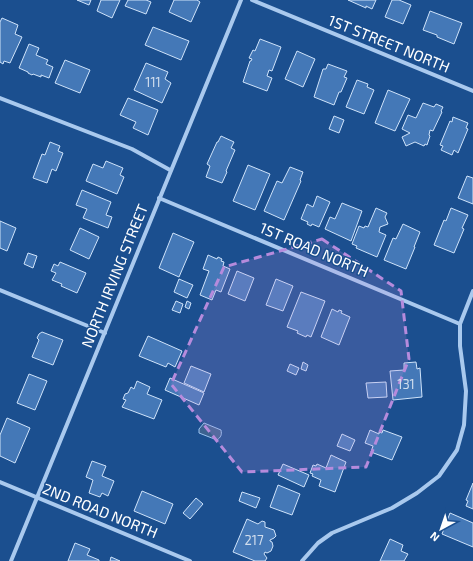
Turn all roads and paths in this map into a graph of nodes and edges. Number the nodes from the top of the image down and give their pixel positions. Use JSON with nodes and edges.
{"nodes":[{"id":1,"x":241,"y":0,"type":"edge"},
{"id":2,"x":252,"y":0,"type":"edge"},
{"id":3,"x":473,"y":91,"type":"edge"},
{"id":4,"x":0,"y":98,"type":"edge"},
{"id":5,"x":170,"y":170,"type":"junction"},
{"id":6,"x":159,"y":198,"type":"junction"},
{"id":7,"x":0,"y":290,"type":"edge"},
{"id":8,"x":473,"y":291,"type":"edge"},
{"id":9,"x":460,"y":324,"type":"junction"},
{"id":10,"x":105,"y":333,"type":"junction"},
{"id":11,"x":0,"y":482,"type":"edge"},
{"id":12,"x":38,"y":498,"type":"junction"},
{"id":13,"x":11,"y":561,"type":"edge"},
{"id":14,"x":190,"y":561,"type":"edge"},
{"id":15,"x":302,"y":561,"type":"edge"}],
"edges":[{"from":1,"to":5,"type":"street","name":"NORTH IRVING STREET"},
{"from":2,"to":3,"type":"street","name":"1ST STREET NORTH"},
{"from":4,"to":5,"type":"street"},
{"from":5,"to":6,"type":"street","name":"NORTH IRVING STREET"},
{"from":6,"to":9,"type":"street","name":"1ST ROAD NORTH"},
{"from":6,"to":10,"type":"street","name":"NORTH IRVING STREET"},
{"from":7,"to":10,"type":"street"},
{"from":8,"to":9,"type":"street"},
{"from":9,"to":15,"type":"street"},
{"from":10,"to":12,"type":"street","name":"NORTH IRVING STREET"},
{"from":11,"to":12,"type":"street","name":"2ND ROAD NORTH"},
{"from":12,"to":13,"type":"street","name":"NORTH IRVING STREET"},
{"from":12,"to":14,"type":"street","name":"2ND ROAD NORTH"}]}
